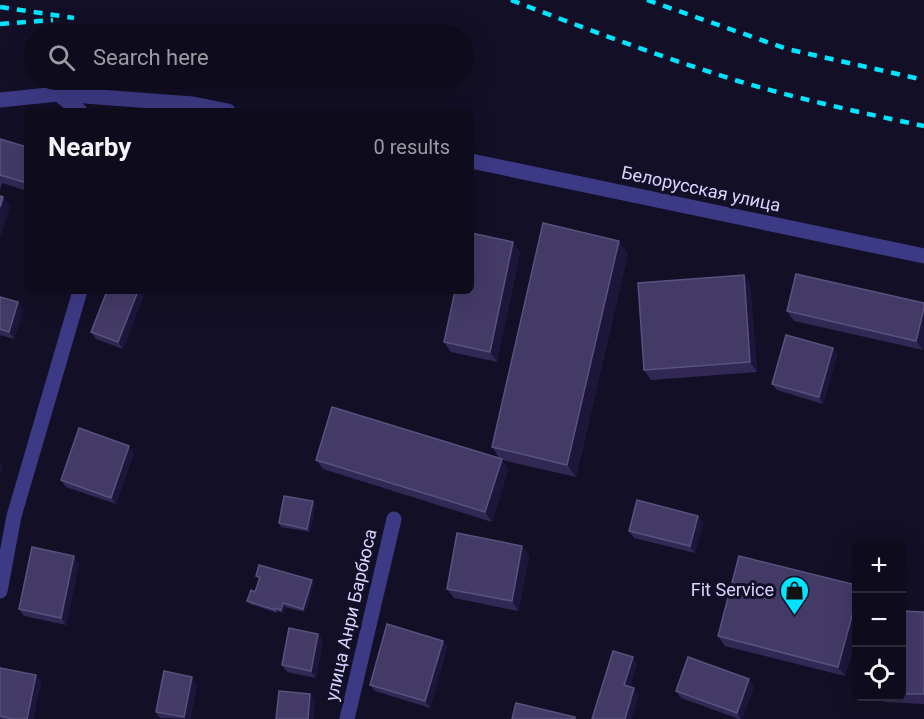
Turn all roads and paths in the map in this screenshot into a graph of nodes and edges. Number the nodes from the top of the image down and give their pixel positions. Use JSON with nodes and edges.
{"nodes":[{"id":1,"x":58,"y":94,"type":"junction"},
{"id":2,"x":0,"y":100,"type":"edge"},
{"id":3,"x":76,"y":108,"type":"edge"},
{"id":4,"x":213,"y":108,"type":"edge"},
{"id":5,"x":474,"y":162,"type":"edge"},
{"id":6,"x":924,"y":256,"type":"edge"},
{"id":7,"x":79,"y":294,"type":"edge"},
{"id":8,"x":394,"y":519,"type":"dead end"},
{"id":9,"x":0,"y":591,"type":"edge"},
{"id":10,"x":346,"y":719,"type":"edge"}],
"edges":[{"from":1,"to":2,"type":"street"},
{"from":1,"to":3,"type":"street"},
{"from":1,"to":4,"type":"street"},
{"from":5,"to":6,"type":"street","name":"Белорусская улица"},
{"from":7,"to":9,"type":"street"},
{"from":8,"to":10,"type":"street","name":"улица Анри Барбюса"}]}
